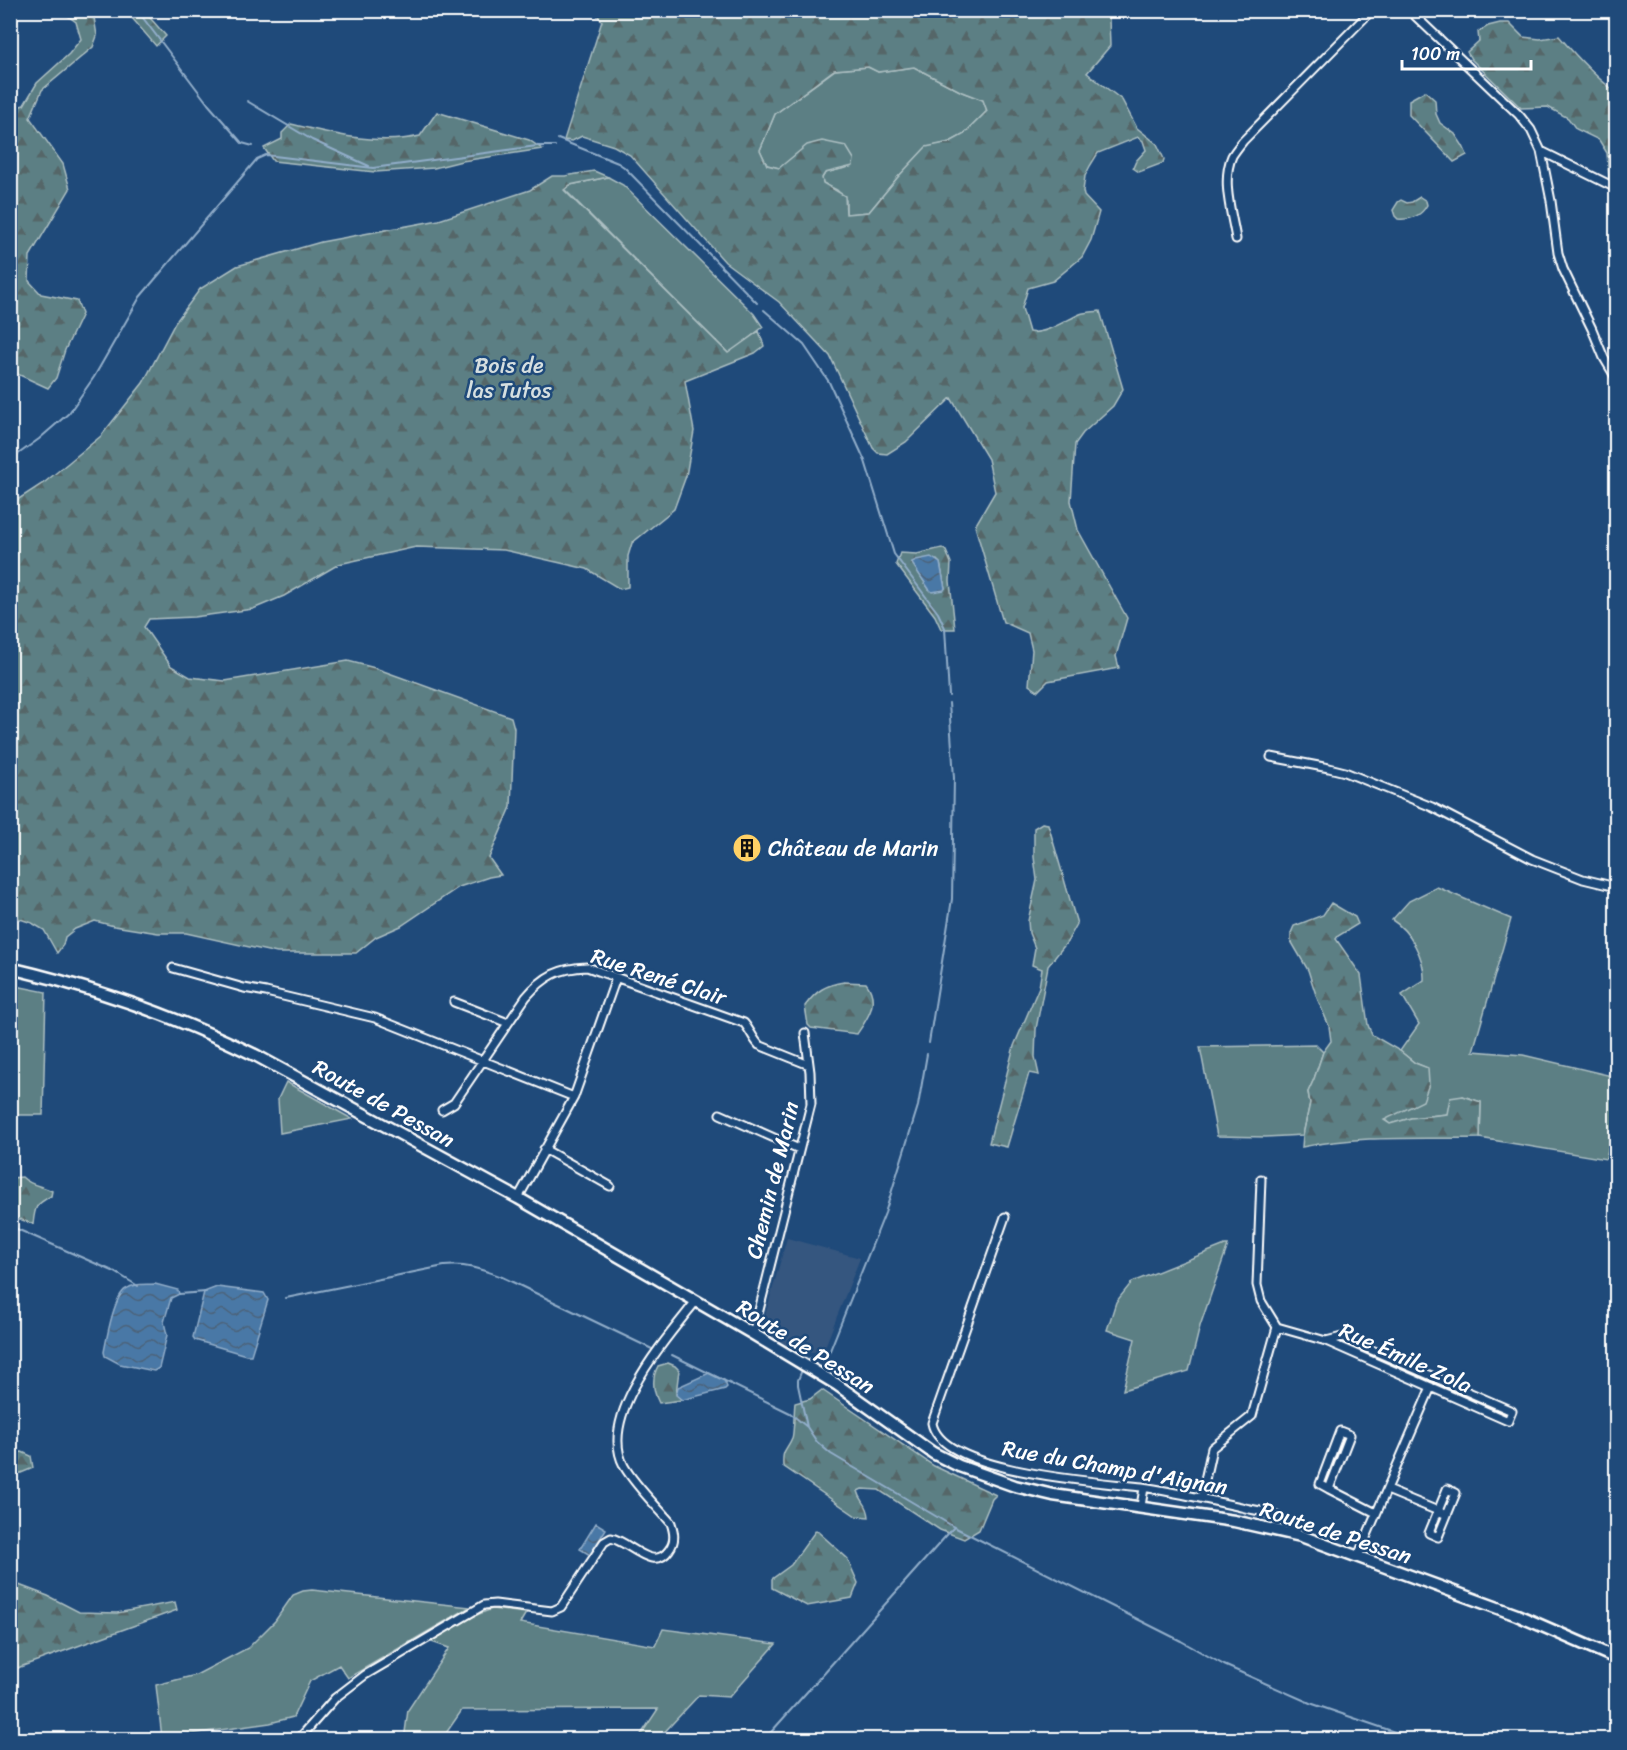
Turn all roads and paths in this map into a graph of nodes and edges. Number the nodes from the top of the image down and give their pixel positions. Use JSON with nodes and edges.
{"nodes":[{"id":1,"x":1372,"y":10,"type":"edge"},
{"id":2,"x":1409,"y":10,"type":"edge"},
{"id":3,"x":1541,"y":151,"type":"junction"},
{"id":4,"x":1617,"y":188,"type":"edge"},
{"id":5,"x":1236,"y":239,"type":"dead end"},
{"id":6,"x":1617,"y":378,"type":"edge"},
{"id":7,"x":1271,"y":757,"type":"dead end"},
{"id":8,"x":1617,"y":887,"type":"edge"},
{"id":9,"x":10,"y":968,"type":"edge"},
{"id":10,"x":173,"y":968,"type":"dead end"},
{"id":11,"x":616,"y":978,"type":"junction"},
{"id":12,"x":454,"y":1002,"type":"dead end"},
{"id":13,"x":508,"y":1023,"type":"junction"},
{"id":14,"x":805,"y":1033,"type":"dead end"},
{"id":15,"x":483,"y":1060,"type":"junction"},
{"id":16,"x":809,"y":1065,"type":"junction"},
{"id":17,"x":574,"y":1097,"type":"junction"},
{"id":18,"x":442,"y":1110,"type":"dead end"},
{"id":19,"x":720,"y":1114,"type":"dead end"},
{"id":20,"x":544,"y":1149,"type":"junction"},
{"id":21,"x":799,"y":1149,"type":"junction"},
{"id":22,"x":1262,"y":1179,"type":"dead end"},
{"id":23,"x":610,"y":1186,"type":"dead end"},
{"id":24,"x":518,"y":1198,"type":"junction"},
{"id":25,"x":1005,"y":1217,"type":"dead end"},
{"id":26,"x":696,"y":1300,"type":"junction"},
{"id":27,"x":1277,"y":1327,"type":"junction"},
{"id":28,"x":753,"y":1334,"type":"junction"},
{"id":29,"x":1326,"y":1341,"type":"junction"},
{"id":30,"x":1431,"y":1387,"type":"junction"},
{"id":31,"x":1144,"y":1488,"type":"junction"},
{"id":32,"x":1329,"y":1490,"type":"junction"},
{"id":33,"x":1387,"y":1490,"type":"junction"},
{"id":34,"x":1201,"y":1498,"type":"junction"},
{"id":35,"x":1141,"y":1506,"type":"junction"},
{"id":36,"x":1438,"y":1511,"type":"junction"},
{"id":37,"x":1376,"y":1513,"type":"junction"},
{"id":38,"x":1447,"y":1515,"type":"junction"},
{"id":39,"x":1300,"y":1536,"type":"junction"},
{"id":40,"x":1358,"y":1556,"type":"junction"},
{"id":41,"x":1617,"y":1658,"type":"edge"},
{"id":42,"x":299,"y":1739,"type":"edge"}],
"edges":[{"from":1,"to":5,"type":"street"},
{"from":2,"to":3,"type":"street"},
{"from":3,"to":4,"type":"street"},
{"from":3,"to":6,"type":"street"},
{"from":7,"to":8,"type":"street"},
{"from":9,"to":24,"type":"main road","name":"Route de Pessan"},
{"from":10,"to":15,"type":"street"},
{"from":11,"to":13,"type":"street","name":"Rue René Clair"},
{"from":11,"to":16,"type":"street","name":"Rue René Clair"},
{"from":11,"to":17,"type":"street"},
{"from":12,"to":13,"type":"street"},
{"from":13,"to":15,"type":"street","name":"Rue René Clair"},
{"from":14,"to":16,"type":"street","name":"Chemin de Marin"},
{"from":15,"to":17,"type":"street"},
{"from":15,"to":18,"type":"street","name":"Rue René Clair"},
{"from":16,"to":21,"type":"street","name":"Chemin de Marin"},
{"from":17,"to":20,"type":"street"},
{"from":19,"to":21,"type":"street"},
{"from":20,"to":23,"type":"street"},
{"from":20,"to":24,"type":"street"},
{"from":21,"to":28,"type":"street","name":"Chemin de Marin"},
{"from":22,"to":27,"type":"street"},
{"from":24,"to":26,"type":"main road","name":"Route de Pessan"},
{"from":25,"to":31,"type":"street","name":"Rue du Champ d'Aignan"},
{"from":26,"to":28,"type":"main road","name":"Route de Pessan"},
{"from":26,"to":42,"type":"street"},
{"from":27,"to":29,"type":"street","name":"Rue Émile Zola"},
{"from":27,"to":34,"type":"street"},
{"from":28,"to":35,"type":"main road","name":"Route de Pessan"},
{"from":29,"to":30,"type":"street","name":"Rue Émile Zola"},
{"from":29,"to":30,"type":"street","name":"Rue Émile Zola"},
{"from":30,"to":33,"type":"street"},
{"from":31,"to":34,"type":"street","name":"Rue du Champ d'Aignan"},
{"from":31,"to":35,"type":"street"},
{"from":32,"to":32,"type":"street"},
{"from":32,"to":37,"type":"street"},
{"from":33,"to":36,"type":"street"},
{"from":33,"to":37,"type":"street"},
{"from":34,"to":39,"type":"street","name":"Rue du Champ d'Aignan"},
{"from":35,"to":39,"type":"main road","name":"Route de Pessan"},
{"from":36,"to":38,"type":"street"},
{"from":36,"to":38,"type":"street"},
{"from":36,"to":38,"type":"street"},
{"from":37,"to":40,"type":"street"},
{"from":39,"to":40,"type":"main road","name":"Route de Pessan"},
{"from":40,"to":41,"type":"main road","name":"Route de Pessan"}]}
